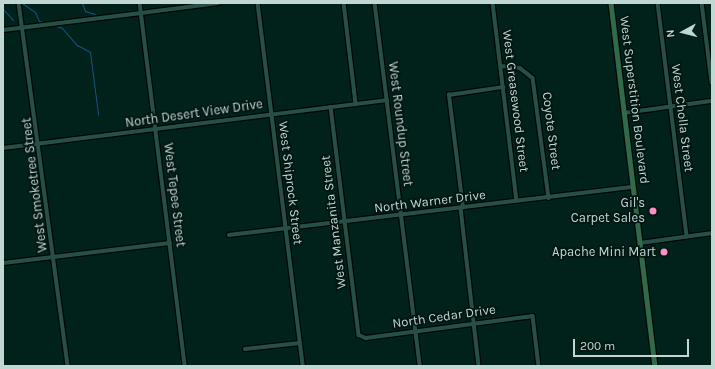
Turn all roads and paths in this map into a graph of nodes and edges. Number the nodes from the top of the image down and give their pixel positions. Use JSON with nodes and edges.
{"nodes":[{"id":1,"x":20,"y":3,"type":"edge"},
{"id":2,"x":140,"y":3,"type":"edge"},
{"id":3,"x":218,"y":3,"type":"edge"},
{"id":4,"x":258,"y":3,"type":"edge"},
{"id":5,"x":344,"y":3,"type":"edge"},
{"id":6,"x":375,"y":3,"type":"edge"},
{"id":7,"x":493,"y":3,"type":"edge"},
{"id":8,"x":610,"y":3,"type":"edge"},
{"id":9,"x":658,"y":3,"type":"edge"},
{"id":10,"x":702,"y":3,"type":"edge"},
{"id":11,"x":141,"y":13,"type":"junction"},
{"id":12,"x":24,"y":27,"type":"junction"},
{"id":13,"x":3,"y":30,"type":"edge"},
{"id":14,"x":501,"y":66,"type":"junction"},
{"id":15,"x":712,"y":82,"type":"edge"},
{"id":16,"x":503,"y":87,"type":"junction"},
{"id":17,"x":387,"y":100,"type":"junction"},
{"id":18,"x":712,"y":101,"type":"edge"},
{"id":19,"x":356,"y":104,"type":"junction"},
{"id":20,"x":331,"y":107,"type":"junction"},
{"id":21,"x":671,"y":107,"type":"junction"},
{"id":22,"x":624,"y":113,"type":"junction"},
{"id":23,"x":271,"y":114,"type":"junction"},
{"id":24,"x":156,"y":130,"type":"junction"},
{"id":25,"x":40,"y":144,"type":"junction"},
{"id":26,"x":3,"y":148,"type":"edge"},
{"id":27,"x":633,"y":187,"type":"junction"},
{"id":28,"x":549,"y":198,"type":"junction"},
{"id":29,"x":517,"y":201,"type":"junction"},
{"id":30,"x":462,"y":208,"type":"junction"},
{"id":31,"x":402,"y":215,"type":"junction"},
{"id":32,"x":345,"y":222,"type":"junction"},
{"id":33,"x":286,"y":229,"type":"junction"},
{"id":34,"x":712,"y":233,"type":"edge"},
{"id":35,"x":229,"y":235,"type":"dead end"},
{"id":36,"x":686,"y":236,"type":"junction"},
{"id":37,"x":170,"y":243,"type":"junction"},
{"id":38,"x":640,"y":243,"type":"junction"},
{"id":39,"x":54,"y":257,"type":"junction"},
{"id":40,"x":3,"y":263,"type":"edge"},
{"id":41,"x":474,"y":324,"type":"junction"},
{"id":42,"x":416,"y":332,"type":"junction"},
{"id":43,"x":359,"y":335,"type":"joint"},
{"id":44,"x":300,"y":343,"type":"junction"},
{"id":45,"x":244,"y":348,"type":"dead end"},
{"id":46,"x":68,"y":366,"type":"edge"},
{"id":47,"x":185,"y":366,"type":"edge"},
{"id":48,"x":303,"y":366,"type":"edge"},
{"id":49,"x":420,"y":366,"type":"edge"},
{"id":50,"x":479,"y":366,"type":"edge"},
{"id":51,"x":539,"y":366,"type":"edge"},
{"id":52,"x":655,"y":366,"type":"edge"}],
"edges":[{"from":1,"to":12,"type":"street","name":"West Smoketree Street"},
{"from":2,"to":11,"type":"street","name":"West Tepee Street"},
{"from":3,"to":11,"type":"street"},
{"from":4,"to":23,"type":"street","name":"West Shiprock Street"},
{"from":5,"to":19,"type":"street"},
{"from":6,"to":17,"type":"street","name":"West Roundup Street"},
{"from":7,"to":14,"type":"street","name":"West Greasewood Street"},
{"from":8,"to":22,"type":"main road","name":"West Superstition Boulevard"},
{"from":9,"to":21,"type":"street","name":"West Cholla Street"},
{"from":10,"to":15,"type":"street"},
{"from":11,"to":12,"type":"street"},
{"from":11,"to":24,"type":"street","name":"West Tepee Street"},
{"from":12,"to":13,"type":"street"},
{"from":12,"to":25,"type":"street","name":"West Smoketree Street"},
{"from":14,"to":16,"type":"street","name":"West Greasewood Street"},
{"from":14,"to":28,"type":"street","name":"Coyote Street"},
{"from":16,"to":29,"type":"street","name":"West Greasewood Street"},
{"from":16,"to":30,"type":"street"},
{"from":17,"to":19,"type":"street","name":"North Desert View Drive"},
{"from":17,"to":31,"type":"street","name":"West Roundup Street"},
{"from":18,"to":21,"type":"street"},
{"from":19,"to":20,"type":"street","name":"North Desert View Drive"},
{"from":20,"to":23,"type":"street","name":"North Desert View Drive"},
{"from":20,"to":32,"type":"street","name":"West Manzanita Street"},
{"from":21,"to":22,"type":"street"},
{"from":21,"to":36,"type":"street","name":"West Cholla Street"},
{"from":22,"to":27,"type":"main road","name":"West Superstition Boulevard"},
{"from":23,"to":24,"type":"street","name":"North Desert View Drive"},
{"from":23,"to":33,"type":"street","name":"West Shiprock Street"},
{"from":24,"to":25,"type":"street","name":"North Desert View Drive"},
{"from":24,"to":37,"type":"street","name":"West Tepee Street"},
{"from":25,"to":26,"type":"street","name":"North Desert View Drive"},
{"from":25,"to":39,"type":"street","name":"West Smoketree Street"},
{"from":27,"to":28,"type":"street","name":"North Warner Drive"},
{"from":27,"to":38,"type":"main road","name":"West Superstition Boulevard"},
{"from":28,"to":29,"type":"street","name":"North Warner Drive"},
{"from":29,"to":30,"type":"street","name":"North Warner Drive"},
{"from":30,"to":31,"type":"street","name":"North Warner Drive"},
{"from":30,"to":41,"type":"street"},
{"from":31,"to":32,"type":"street","name":"North Warner Drive"},
{"from":31,"to":42,"type":"street","name":"West Roundup Street"},
{"from":32,"to":33,"type":"street","name":"North Warner Drive"},
{"from":32,"to":43,"type":"street","name":"West Manzanita Street"},
{"from":33,"to":35,"type":"street","name":"North Warner Drive"},
{"from":33,"to":44,"type":"street","name":"West Shiprock Street"},
{"from":34,"to":36,"type":"street"},
{"from":36,"to":38,"type":"street"},
{"from":37,"to":39,"type":"street"},
{"from":37,"to":47,"type":"street","name":"West Tepee Street"},
{"from":38,"to":52,"type":"main road","name":"West Superstition Boulevard"},
{"from":39,"to":40,"type":"street"},
{"from":39,"to":46,"type":"street","name":"West Smoketree Street"},
{"from":41,"to":42,"type":"street","name":"North Cedar Drive"},
{"from":41,"to":50,"type":"street"},
{"from":41,"to":51,"type":"street","name":"North Cedar Drive"},
{"from":42,"to":43,"type":"street","name":"North Cedar Drive"},
{"from":42,"to":49,"type":"street","name":"West Roundup Street"},
{"from":44,"to":45,"type":"street"},
{"from":44,"to":48,"type":"street","name":"West Shiprock Street"}]}
